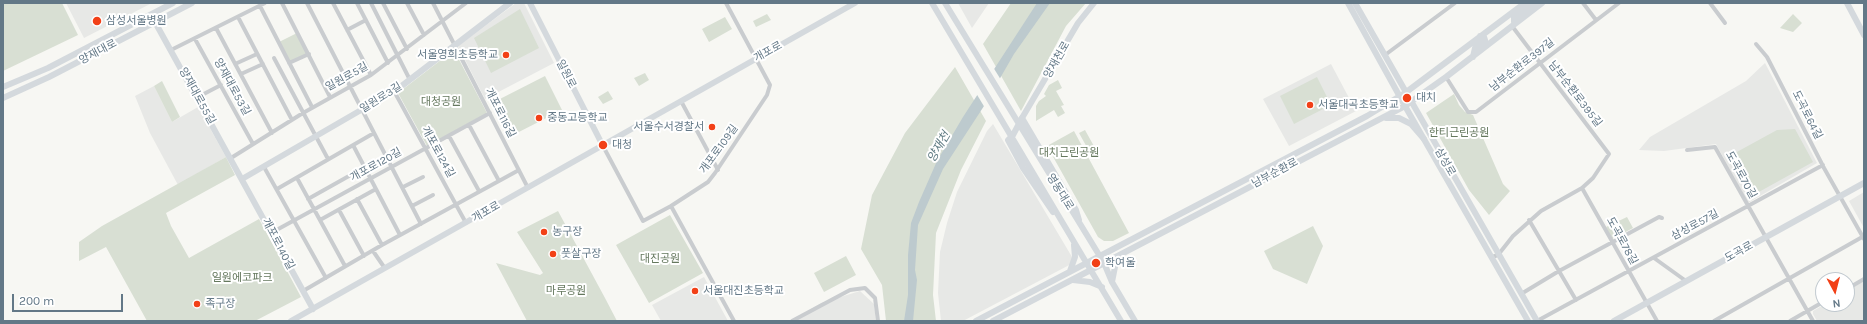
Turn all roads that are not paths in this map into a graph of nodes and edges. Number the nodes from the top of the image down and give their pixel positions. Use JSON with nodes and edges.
{"nodes":[{"id":1,"x":173,"y":3,"type":"edge"},
{"id":2,"x":192,"y":3,"type":"edge"},
{"id":3,"x":265,"y":3,"type":"edge"},
{"id":4,"x":282,"y":3,"type":"edge"},
{"id":5,"x":307,"y":3,"type":"edge"},
{"id":6,"x":333,"y":3,"type":"edge"},
{"id":7,"x":357,"y":3,"type":"edge"},
{"id":8,"x":371,"y":3,"type":"edge"},
{"id":9,"x":383,"y":3,"type":"edge"},
{"id":10,"x":407,"y":3,"type":"edge"},
{"id":11,"x":433,"y":3,"type":"edge"},
{"id":12,"x":466,"y":3,"type":"edge"},
{"id":13,"x":510,"y":3,"type":"edge"},
{"id":14,"x":530,"y":3,"type":"edge"},
{"id":15,"x":726,"y":3,"type":"edge"},
{"id":16,"x":854,"y":3,"type":"edge"},
{"id":17,"x":932,"y":3,"type":"edge"},
{"id":18,"x":945,"y":3,"type":"edge"},
{"id":19,"x":1094,"y":3,"type":"edge"},
{"id":20,"x":1348,"y":3,"type":"edge"},
{"id":21,"x":1355,"y":3,"type":"edge"},
{"id":22,"x":1455,"y":3,"type":"edge"},
{"id":23,"x":1525,"y":3,"type":"edge"},
{"id":24,"x":1533,"y":3,"type":"edge"},
{"id":25,"x":1542,"y":3,"type":"edge"},
{"id":26,"x":1583,"y":3,"type":"edge"},
{"id":27,"x":1619,"y":3,"type":"edge"},
{"id":28,"x":1710,"y":3,"type":"edge"},
{"id":29,"x":1848,"y":3,"type":"edge"},
{"id":30,"x":260,"y":6,"type":"junction"},
{"id":31,"x":151,"y":14,"type":"junction"},
{"id":32,"x":238,"y":17,"type":"junction"},
{"id":33,"x":366,"y":20,"type":"junction"},
{"id":34,"x":1596,"y":20,"type":"junction"},
{"id":35,"x":442,"y":21,"type":"junction"},
{"id":36,"x":155,"y":22,"type":"junction"},
{"id":37,"x":1725,"y":23,"type":"dead end"},
{"id":38,"x":1515,"y":24,"type":"junction"},
{"id":39,"x":216,"y":28,"type":"junction"},
{"id":40,"x":347,"y":30,"type":"junction"},
{"id":41,"x":424,"y":35,"type":"junction"},
{"id":42,"x":1864,"y":35,"type":"edge"},
{"id":43,"x":1480,"y":36,"type":"junction"},
{"id":44,"x":195,"y":39,"type":"junction"},
{"id":45,"x":1756,"y":44,"type":"dead end"},
{"id":46,"x":455,"y":46,"type":"junction"},
{"id":47,"x":407,"y":49,"type":"junction"},
{"id":48,"x":171,"y":50,"type":"junction"},
{"id":49,"x":257,"y":54,"type":"junction"},
{"id":50,"x":309,"y":54,"type":"junction"},
{"id":51,"x":1385,"y":55,"type":"junction"},
{"id":52,"x":397,"y":56,"type":"junction"},
{"id":53,"x":1473,"y":57,"type":"junction"},
{"id":54,"x":274,"y":58,"type":"dead end"},
{"id":55,"x":756,"y":59,"type":"junction"},
{"id":56,"x":388,"y":63,"type":"junction"},
{"id":57,"x":1540,"y":63,"type":"junction"},
{"id":58,"x":235,"y":64,"type":"junction"},
{"id":59,"x":263,"y":64,"type":"junction"},
{"id":60,"x":289,"y":64,"type":"junction"},
{"id":61,"x":241,"y":74,"type":"junction"},
{"id":62,"x":371,"y":75,"type":"junction"},
{"id":63,"x":1446,"y":77,"type":"junction"},
{"id":64,"x":410,"y":80,"type":"junction"},
{"id":65,"x":221,"y":85,"type":"junction"},
{"id":66,"x":3,"y":86,"type":"edge"},
{"id":67,"x":350,"y":86,"type":"junction"},
{"id":68,"x":394,"y":91,"type":"junction"},
{"id":69,"x":1403,"y":94,"type":"junction"},
{"id":70,"x":198,"y":97,"type":"junction"},
{"id":71,"x":330,"y":97,"type":"junction"},
{"id":72,"x":3,"y":98,"type":"edge"},
{"id":73,"x":681,"y":101,"type":"junction"},
{"id":74,"x":1411,"y":102,"type":"junction"},
{"id":75,"x":1405,"y":106,"type":"junction"},
{"id":76,"x":312,"y":108,"type":"junction"},
{"id":77,"x":363,"y":110,"type":"junction"},
{"id":78,"x":303,"y":113,"type":"junction"},
{"id":79,"x":490,"y":113,"type":"junction"},
{"id":80,"x":1022,"y":118,"type":"junction"},
{"id":81,"x":292,"y":120,"type":"junction"},
{"id":82,"x":1379,"y":120,"type":"junction"},
{"id":83,"x":469,"y":125,"type":"junction"},
{"id":84,"x":272,"y":133,"type":"junction"},
{"id":85,"x":374,"y":133,"type":"junction"},
{"id":86,"x":449,"y":136,"type":"junction"},
{"id":87,"x":315,"y":137,"type":"junction"},
{"id":88,"x":1424,"y":139,"type":"junction"},
{"id":89,"x":253,"y":144,"type":"junction"},
{"id":90,"x":353,"y":145,"type":"junction"},
{"id":91,"x":603,"y":146,"type":"junction"},
{"id":92,"x":426,"y":149,"type":"junction"},
{"id":93,"x":1687,"y":150,"type":"dead end"},
{"id":94,"x":231,"y":158,"type":"junction"},
{"id":95,"x":328,"y":159,"type":"junction"},
{"id":96,"x":1823,"y":165,"type":"junction"},
{"id":97,"x":392,"y":166,"type":"junction"},
{"id":98,"x":264,"y":167,"type":"junction"},
{"id":99,"x":365,"y":167,"type":"junction"},
{"id":100,"x":519,"y":170,"type":"junction"},
{"id":101,"x":718,"y":170,"type":"junction"},
{"id":102,"x":423,"y":177,"type":"dead end"},
{"id":103,"x":297,"y":178,"type":"junction"},
{"id":104,"x":371,"y":178,"type":"junction"},
{"id":105,"x":242,"y":179,"type":"junction"},
{"id":106,"x":499,"y":181,"type":"junction"},
{"id":107,"x":1864,"y":183,"type":"edge"},
{"id":108,"x":403,"y":188,"type":"junction"},
{"id":109,"x":528,"y":188,"type":"junction"},
{"id":110,"x":1582,"y":188,"type":"junction"},
{"id":111,"x":277,"y":189,"type":"junction"},
{"id":112,"x":376,"y":189,"type":"junction"},
{"id":113,"x":479,"y":191,"type":"junction"},
{"id":114,"x":433,"y":195,"type":"dead end"},
{"id":115,"x":1840,"y":196,"type":"junction"},
{"id":116,"x":308,"y":199,"type":"junction"},
{"id":117,"x":357,"y":199,"type":"junction"},
{"id":118,"x":456,"y":204,"type":"junction"},
{"id":119,"x":412,"y":206,"type":"junction"},
{"id":120,"x":671,"y":206,"type":"junction"},
{"id":121,"x":1748,"y":207,"type":"junction"},
{"id":122,"x":314,"y":210,"type":"junction"},
{"id":123,"x":339,"y":210,"type":"junction"},
{"id":124,"x":1662,"y":218,"type":"dead end"},
{"id":125,"x":320,"y":220,"type":"junction"},
{"id":126,"x":1530,"y":220,"type":"junction"},
{"id":127,"x":294,"y":221,"type":"junction"},
{"id":128,"x":466,"y":223,"type":"junction"},
{"id":129,"x":421,"y":224,"type":"junction"},
{"id":130,"x":1081,"y":227,"type":"junction"},
{"id":131,"x":1068,"y":232,"type":"junction"},
{"id":132,"x":271,"y":233,"type":"junction"},
{"id":133,"x":400,"y":235,"type":"junction"},
{"id":134,"x":1864,"y":237,"type":"edge"},
{"id":135,"x":1765,"y":238,"type":"junction"},
{"id":136,"x":1074,"y":242,"type":"junction"},
{"id":137,"x":1613,"y":242,"type":"junction"},
{"id":138,"x":382,"y":245,"type":"junction"},
{"id":139,"x":373,"y":251,"type":"junction"},
{"id":140,"x":1121,"y":254,"type":"junction"},
{"id":141,"x":364,"y":256,"type":"junction"},
{"id":142,"x":1098,"y":256,"type":"junction"},
{"id":143,"x":1495,"y":256,"type":"junction"},
{"id":144,"x":1654,"y":258,"type":"junction"},
{"id":145,"x":1086,"y":263,"type":"junction"},
{"id":146,"x":1104,"y":263,"type":"junction"},
{"id":147,"x":345,"y":266,"type":"junction"},
{"id":148,"x":384,"y":268,"type":"junction"},
{"id":149,"x":1090,"y":270,"type":"junction"},
{"id":150,"x":1070,"y":271,"type":"junction"},
{"id":151,"x":1559,"y":271,"type":"junction"},
{"id":152,"x":1628,"y":271,"type":"junction"},
{"id":153,"x":326,"y":278,"type":"junction"},
{"id":154,"x":1789,"y":279,"type":"junction"},
{"id":155,"x":1864,"y":279,"type":"edge"},
{"id":156,"x":1071,"y":280,"type":"junction"},
{"id":157,"x":1686,"y":281,"type":"junction"},
{"id":158,"x":1112,"y":282,"type":"junction"},
{"id":159,"x":1855,"y":284,"type":"edge"},
{"id":160,"x":1103,"y":288,"type":"junction"},
{"id":161,"x":303,"y":291,"type":"junction"},
{"id":162,"x":1521,"y":294,"type":"junction"},
{"id":163,"x":1576,"y":300,"type":"junction"},
{"id":164,"x":1646,"y":303,"type":"junction"},
{"id":165,"x":1815,"y":306,"type":"edge"},
{"id":166,"x":313,"y":309,"type":"junction"},
{"id":167,"x":1807,"y":311,"type":"junction"},
{"id":168,"x":291,"y":321,"type":"edge"},
{"id":169,"x":734,"y":321,"type":"edge"},
{"id":170,"x":792,"y":321,"type":"edge"},
{"id":171,"x":878,"y":321,"type":"edge"},
{"id":172,"x":976,"y":321,"type":"edge"},
{"id":173,"x":993,"y":321,"type":"edge"},
{"id":174,"x":1121,"y":321,"type":"edge"},
{"id":175,"x":1135,"y":321,"type":"edge"},
{"id":176,"x":1528,"y":321,"type":"edge"},
{"id":177,"x":1537,"y":321,"type":"edge"},
{"id":178,"x":1614,"y":321,"type":"edge"},
{"id":179,"x":1656,"y":321,"type":"edge"},
{"id":180,"x":1714,"y":321,"type":"edge"},
{"id":181,"x":1790,"y":321,"type":"edge"},
{"id":182,"x":1813,"y":321,"type":"edge"}],
"edges":[{"from":1,"to":31,"type":"main road","name":"양재대로"},
{"from":2,"to":36,"type":"main road","name":"양재대로"},
{"from":3,"to":30,"type":"street"},
{"from":4,"to":50,"type":"street"},
{"from":5,"to":67,"type":"street"},
{"from":6,"to":40,"type":"street"},
{"from":7,"to":33,"type":"street"},
{"from":8,"to":52,"type":"street"},
{"from":9,"to":47,"type":"street"},
{"from":10,"to":41,"type":"street"},
{"from":11,"to":35,"type":"street","name":"개포로116길"},
{"from":12,"to":35,"type":"street","name":"일원로5길"},
{"from":13,"to":46,"type":"main road","name":"일원로3길"},
{"from":14,"to":91,"type":"main road","name":"일원로"},
{"from":15,"to":55,"type":"street","name":"개포로109길"},
{"from":16,"to":55,"type":"main road","name":"개포로"},
{"from":17,"to":131,"type":"main road","name":"영동대로"},
{"from":18,"to":130,"type":"main road","name":"영동대로"},
{"from":19,"to":80,"type":"main road","name":"양재천로"},
{"from":20,"to":69,"type":"main road","name":"삼성로"},
{"from":21,"to":51,"type":"main road","name":"삼성로"},
{"from":22,"to":51,"type":"street"},
{"from":23,"to":43,"type":"main road","name":"남부순환로"},
{"from":24,"to":38,"type":"main road"},
{"from":25,"to":38,"type":"main road","name":"남부순환로"},
{"from":26,"to":34,"type":"street"},
{"from":27,"to":34,"type":"street","name":"남부순환로397길"},
{"from":28,"to":37,"type":"street"},
{"from":29,"to":42,"type":"main road"},
{"from":30,"to":32,"type":"street"},
{"from":30,"to":60,"type":"street"},
{"from":31,"to":36,"type":"street","name":"양재대로55길"},
{"from":31,"to":66,"type":"main road","name":"양재대로"},
{"from":32,"to":39,"type":"street"},
{"from":32,"to":49,"type":"street"},
{"from":33,"to":40,"type":"street"},
{"from":33,"to":56,"type":"street"},
{"from":34,"to":57,"type":"street","name":"남부순환로397길"},
{"from":35,"to":41,"type":"street","name":"일원로5길"},
{"from":35,"to":46,"type":"street","name":"개포로116길"},
{"from":36,"to":48,"type":"main road","name":"양재대로55길"},
{"from":36,"to":72,"type":"main road","name":"양재대로"},
{"from":38,"to":53,"type":"main road","name":"남부순환로"},
{"from":38,"to":57,"type":"street","name":"남부순환로395길"},
{"from":39,"to":44,"type":"street"},
{"from":39,"to":58,"type":"street"},
{"from":40,"to":62,"type":"street"},
{"from":41,"to":47,"type":"street","name":"일원로5길"},
{"from":43,"to":53,"type":"main road"},
{"from":43,"to":69,"type":"main road","name":"남부순환로"},
{"from":44,"to":48,"type":"street"},
{"from":44,"to":65,"type":"street","name":"양재대로53길"},
{"from":45,"to":96,"type":"street","name":"도곡로64길"},
{"from":46,"to":64,"type":"main road","name":"일원로3길"},
{"from":46,"to":79,"type":"street","name":"개포로116길"},
{"from":47,"to":52,"type":"street","name":"일원로5길"},
{"from":48,"to":70,"type":"main road","name":"양재대로55길"},
{"from":49,"to":58,"type":"street"},
{"from":49,"to":59,"type":"street"},
{"from":50,"to":60,"type":"street"},
{"from":50,"to":71,"type":"street"},
{"from":51,"to":69,"type":"main road","name":"삼성로"},
{"from":52,"to":56,"type":"street","name":"일원로5길"},
{"from":52,"to":64,"type":"street"},
{"from":53,"to":63,"type":"main road","name":"남부순환로"},
{"from":54,"to":78,"type":"street"},
{"from":55,"to":73,"type":"main road","name":"개포로"},
{"from":55,"to":101,"type":"street","name":"개포로109길"},
{"from":56,"to":62,"type":"street","name":"일원로5길"},
{"from":57,"to":63,"type":"street","name":"남부순환로397길"},
{"from":57,"to":110,"type":"street","name":"남부순환로395길"},
{"from":58,"to":61,"type":"street"},
{"from":59,"to":61,"type":"street"},
{"from":59,"to":81,"type":"street"},
{"from":60,"to":76,"type":"street"},
{"from":61,"to":84,"type":"street"},
{"from":62,"to":67,"type":"street","name":"일원로5길"},
{"from":63,"to":74,"type":"main road","name":"남부순환로"},
{"from":64,"to":68,"type":"main road","name":"일원로3길"},
{"from":65,"to":70,"type":"street"},
{"from":65,"to":89,"type":"street","name":"양재대로53길"},
{"from":67,"to":71,"type":"street","name":"일원로5길"},
{"from":67,"to":77,"type":"street"},
{"from":68,"to":77,"type":"main road","name":"일원로3길"},
{"from":68,"to":92,"type":"street","name":"개포로124길"},
{"from":69,"to":74,"type":"main road","name":"삼성로"},
{"from":69,"to":75,"type":"main road","name":"삼성로"},
{"from":69,"to":142,"type":"main road","name":"남부순환로"},
{"from":70,"to":94,"type":"main road","name":"양재대로55길"},
{"from":71,"to":76,"type":"street","name":"일원로5길"},
{"from":73,"to":91,"type":"main road","name":"개포로"},
{"from":73,"to":101,"type":"street"},
{"from":74,"to":75,"type":"main road","name":"남부순환로"},
{"from":74,"to":143,"type":"main road","name":"삼성로"},
{"from":75,"to":82,"type":"main road","name":"남부순환로"},
{"from":75,"to":88,"type":"main road","name":"삼성로"},
{"from":76,"to":78,"type":"street","name":"일원로5길"},
{"from":77,"to":85,"type":"street"},
{"from":77,"to":87,"type":"main road","name":"일원로3길"},
{"from":78,"to":81,"type":"street","name":"일원로5길"},
{"from":78,"to":87,"type":"street"},
{"from":79,"to":83,"type":"street","name":"개포로120길"},
{"from":79,"to":100,"type":"street","name":"개포로116길"},
{"from":80,"to":130,"type":"main road"},
{"from":80,"to":131,"type":"main road","name":"양재천로"},
{"from":81,"to":84,"type":"street","name":"일원로5길"},
{"from":82,"to":88,"type":"main road"},
{"from":82,"to":140,"type":"main road","name":"남부순환로"},
{"from":83,"to":86,"type":"street","name":"개포로120길"},
{"from":83,"to":106,"type":"street"},
{"from":84,"to":89,"type":"street","name":"일원로5길"},
{"from":85,"to":90,"type":"street"},
{"from":85,"to":97,"type":"street"},
{"from":86,"to":92,"type":"street","name":"개포로120길"},
{"from":86,"to":113,"type":"street"},
{"from":87,"to":95,"type":"street"},
{"from":87,"to":98,"type":"main road","name":"일원로3길"},
{"from":88,"to":143,"type":"main road","name":"삼성로"},
{"from":89,"to":94,"type":"street","name":"일원로5길"},
{"from":90,"to":95,"type":"street"},
{"from":90,"to":99,"type":"street"},
{"from":91,"to":109,"type":"main road","name":"개포로"},
{"from":91,"to":120,"type":"street","name":"개포로109길"},
{"from":92,"to":97,"type":"street","name":"개포로120길"},
{"from":92,"to":118,"type":"street","name":"개포로124길"},
{"from":93,"to":121,"type":"street","name":"도곡로70길"},
{"from":94,"to":105,"type":"main road","name":"양재대로55길"},
{"from":95,"to":103,"type":"street"},
{"from":96,"to":115,"type":"street","name":"도곡로64길"},
{"from":96,"to":121,"type":"street","name":"삼성로57길"},
{"from":97,"to":104,"type":"street","name":"개포로120길"},
{"from":97,"to":108,"type":"street"},
{"from":98,"to":105,"type":"main road","name":"일원로3길"},
{"from":98,"to":111,"type":"street"},
{"from":99,"to":104,"type":"street"},
{"from":99,"to":116,"type":"street"},
{"from":100,"to":106,"type":"street"},
{"from":100,"to":109,"type":"street","name":"개포로116길"},
{"from":101,"to":120,"type":"street","name":"개포로109길"},
{"from":102,"to":108,"type":"street"},
{"from":103,"to":111,"type":"street"},
{"from":103,"to":116,"type":"street"},
{"from":104,"to":112,"type":"street"},
{"from":104,"to":122,"type":"street","name":"개포로120길"},
{"from":105,"to":132,"type":"main road","name":"개포로140길"},
{"from":106,"to":113,"type":"street"},
{"from":107,"to":115,"type":"main road","name":"도곡로"},
{"from":108,"to":119,"type":"street"},
{"from":109,"to":128,"type":"main road","name":"개포로"},
{"from":110,"to":126,"type":"street"},
{"from":110,"to":137,"type":"street","name":"도곡로78길"},
{"from":111,"to":127,"type":"street"},
{"from":112,"to":117,"type":"street"},
{"from":112,"to":133,"type":"street"},
{"from":113,"to":118,"type":"street"},
{"from":114,"to":119,"type":"street"},
{"from":115,"to":134,"type":"street","name":"도곡로64길"},
{"from":115,"to":135,"type":"main road","name":"도곡로"},
{"from":116,"to":122,"type":"street"},
{"from":117,"to":123,"type":"street"},
{"from":117,"to":138,"type":"street"},
{"from":118,"to":128,"type":"street","name":"개포로124길"},
{"from":118,"to":129,"type":"street"},
{"from":119,"to":129,"type":"street"},
{"from":120,"to":169,"type":"street"},
{"from":121,"to":135,"type":"street","name":"도곡로70길"},
{"from":121,"to":144,"type":"street","name":"삼성로57길"},
{"from":122,"to":125,"type":"street"},
{"from":122,"to":127,"type":"street","name":"개포로120길"},
{"from":123,"to":125,"type":"street"},
{"from":123,"to":141,"type":"street"},
{"from":124,"to":137,"type":"street"},
{"from":125,"to":147,"type":"street"},
{"from":126,"to":143,"type":"street"},
{"from":126,"to":151,"type":"street"},
{"from":127,"to":132,"type":"street","name":"개포로120길"},
{"from":127,"to":153,"type":"street"},
{"from":128,"to":148,"type":"main road","name":"개포로"},
{"from":129,"to":133,"type":"street"},
{"from":130,"to":142,"type":"main road","name":"영동대로"},
{"from":131,"to":136,"type":"main road","name":"영동대로"},
{"from":132,"to":161,"type":"main road","name":"개포로140길"},
{"from":133,"to":138,"type":"street"},
{"from":134,"to":154,"type":"street"},
{"from":135,"to":154,"type":"street","name":"도곡로70길"},
{"from":135,"to":157,"type":"main road","name":"도곡로"},
{"from":136,"to":145,"type":"main road","name":"영동대로"},
{"from":136,"to":150,"type":"main road"},
{"from":137,"to":151,"type":"street"},
{"from":137,"to":152,"type":"street","name":"도곡로78길"},
{"from":138,"to":139,"type":"street"},
{"from":139,"to":141,"type":"street"},
{"from":139,"to":148,"type":"street"},
{"from":140,"to":146,"type":"main road","name":"남부순환로"},
{"from":140,"to":158,"type":"main road"},
{"from":141,"to":147,"type":"street"},
{"from":142,"to":145,"type":"main road","name":"남부순환로"},
{"from":142,"to":146,"type":"main road","name":"영동대로"},
{"from":143,"to":162,"type":"main road","name":"삼성로"},
{"from":143,"to":176,"type":"main road","name":"삼성로"},
{"from":144,"to":152,"type":"street","name":"삼성로57길"},
{"from":144,"to":157,"type":"street"},
{"from":145,"to":149,"type":"main road","name":"영동대로"},
{"from":145,"to":150,"type":"main road","name":"남부순환로"},
{"from":146,"to":149,"type":"main road","name":"남부순환로"},
{"from":146,"to":158,"type":"main road","name":"영동대로"},
{"from":147,"to":153,"type":"street"},
{"from":148,"to":166,"type":"main road","name":"개포로"},
{"from":149,"to":156,"type":"main road","name":"남부순환로"},
{"from":149,"to":160,"type":"main road","name":"영동대로"},
{"from":150,"to":172,"type":"main road","name":"남부순환로"},
{"from":151,"to":162,"type":"street"},
{"from":151,"to":163,"type":"street"},
{"from":152,"to":163,"type":"street","name":"삼성로57길"},
{"from":152,"to":164,"type":"street","name":"도곡로78길"},
{"from":153,"to":161,"type":"street"},
{"from":154,"to":167,"type":"street","name":"도곡로70길"},
{"from":154,"to":180,"type":"street"},
{"from":155,"to":159,"type":"street"},
{"from":156,"to":160,"type":"main road"},
{"from":156,"to":173,"type":"main road","name":"남부순환로"},
{"from":157,"to":164,"type":"main road","name":"도곡로"},
{"from":158,"to":175,"type":"main road","name":"영동대로"},
{"from":160,"to":174,"type":"main road","name":"영동대로"},
{"from":161,"to":166,"type":"main road","name":"개포로140길"},
{"from":162,"to":177,"type":"main road","name":"삼성로"},
{"from":163,"to":177,"type":"street","name":"삼성로57길"},
{"from":164,"to":178,"type":"main road","name":"도곡로"},
{"from":164,"to":179,"type":"street","name":"도곡로78길"},
{"from":165,"to":167,"type":"street"},
{"from":166,"to":168,"type":"main road","name":"개포로"},
{"from":167,"to":181,"type":"street"},
{"from":167,"to":182,"type":"street","name":"도곡로70길"},
{"from":170,"to":171,"type":"street"}]}
